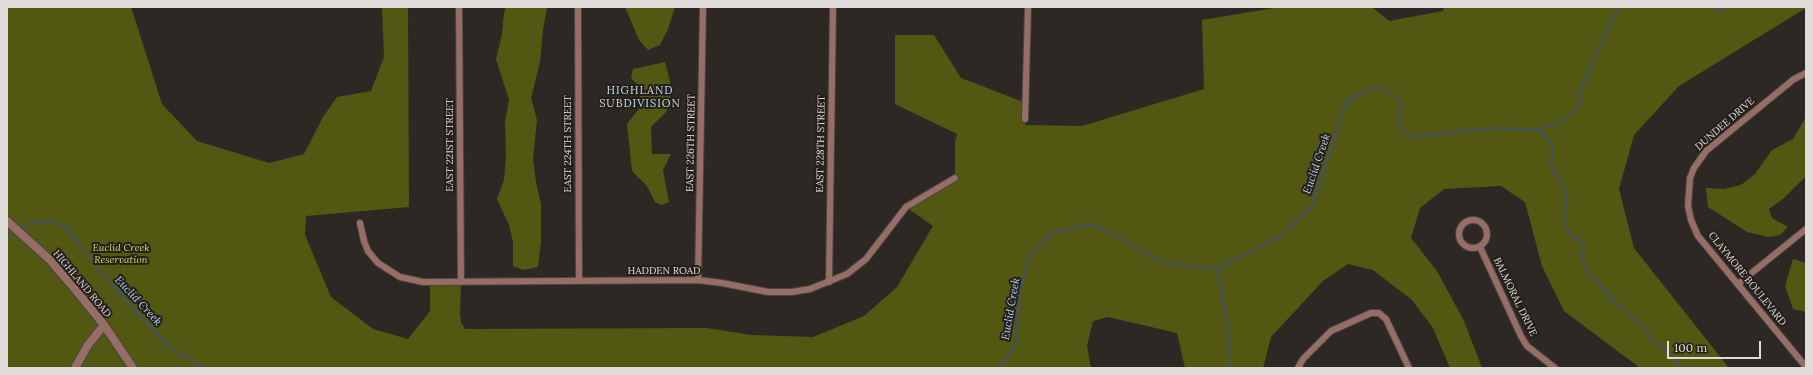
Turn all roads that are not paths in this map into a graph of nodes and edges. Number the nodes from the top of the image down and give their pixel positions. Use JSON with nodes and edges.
{"nodes":[{"id":1,"x":459,"y":7,"type":"edge"},
{"id":2,"x":578,"y":7,"type":"edge"},
{"id":3,"x":703,"y":7,"type":"edge"},
{"id":4,"x":833,"y":7,"type":"edge"},
{"id":5,"x":1028,"y":7,"type":"edge"},
{"id":6,"x":1806,"y":73,"type":"edge"},
{"id":7,"x":1025,"y":119,"type":"dead end"},
{"id":8,"x":956,"y":178,"type":"dead end"},
{"id":9,"x":7,"y":220,"type":"edge"},
{"id":10,"x":1691,"y":220,"type":"joint"},
{"id":11,"x":360,"y":223,"type":"dead end"},
{"id":12,"x":1806,"y":229,"type":"edge"},
{"id":13,"x":1480,"y":247,"type":"junction"},
{"id":14,"x":698,"y":280,"type":"junction"},
{"id":15,"x":579,"y":281,"type":"junction"},
{"id":16,"x":461,"y":282,"type":"junction"},
{"id":17,"x":829,"y":282,"type":"junction"},
{"id":18,"x":1738,"y":284,"type":"junction"},
{"id":19,"x":104,"y":326,"type":"junction"},
{"id":20,"x":1547,"y":362,"type":"junction"},
{"id":21,"x":1806,"y":367,"type":"edge"},
{"id":22,"x":74,"y":368,"type":"edge"},
{"id":23,"x":133,"y":368,"type":"edge"},
{"id":24,"x":1298,"y":368,"type":"edge"},
{"id":25,"x":1409,"y":368,"type":"edge"},
{"id":26,"x":1543,"y":368,"type":"edge"},
{"id":27,"x":1555,"y":368,"type":"edge"}],
"edges":[{"from":1,"to":16,"type":"street","name":"EAST 221ST STREET"},
{"from":2,"to":15,"type":"street","name":"EAST 224TH STREET"},
{"from":3,"to":14,"type":"street","name":"EAST 226TH STREET"},
{"from":4,"to":17,"type":"street","name":"EAST 228TH STREET"},
{"from":5,"to":7,"type":"street"},
{"from":6,"to":10,"type":"street","name":"DUNDEE DRIVE"},
{"from":8,"to":17,"type":"street","name":"HADDEN ROAD"},
{"from":9,"to":19,"type":"street","name":"HIGHLAND ROAD"},
{"from":10,"to":18,"type":"street","name":"CLAYMORE BOULEVARD"},
{"from":11,"to":16,"type":"street","name":"HADDEN ROAD"},
{"from":12,"to":18,"type":"street"},
{"from":13,"to":13,"type":"street"},
{"from":13,"to":20,"type":"street","name":"BALMORAL DRIVE"},
{"from":14,"to":15,"type":"street","name":"HADDEN ROAD"},
{"from":14,"to":17,"type":"street","name":"HADDEN ROAD"},
{"from":15,"to":16,"type":"street","name":"HADDEN ROAD"},
{"from":18,"to":21,"type":"street","name":"CLAYMORE BOULEVARD"},
{"from":19,"to":22,"type":"street"},
{"from":19,"to":23,"type":"street","name":"HIGHLAND ROAD"},
{"from":20,"to":26,"type":"street"},
{"from":20,"to":27,"type":"street","name":"BALMORAL DRIVE"},
{"from":24,"to":25,"type":"street"}]}
